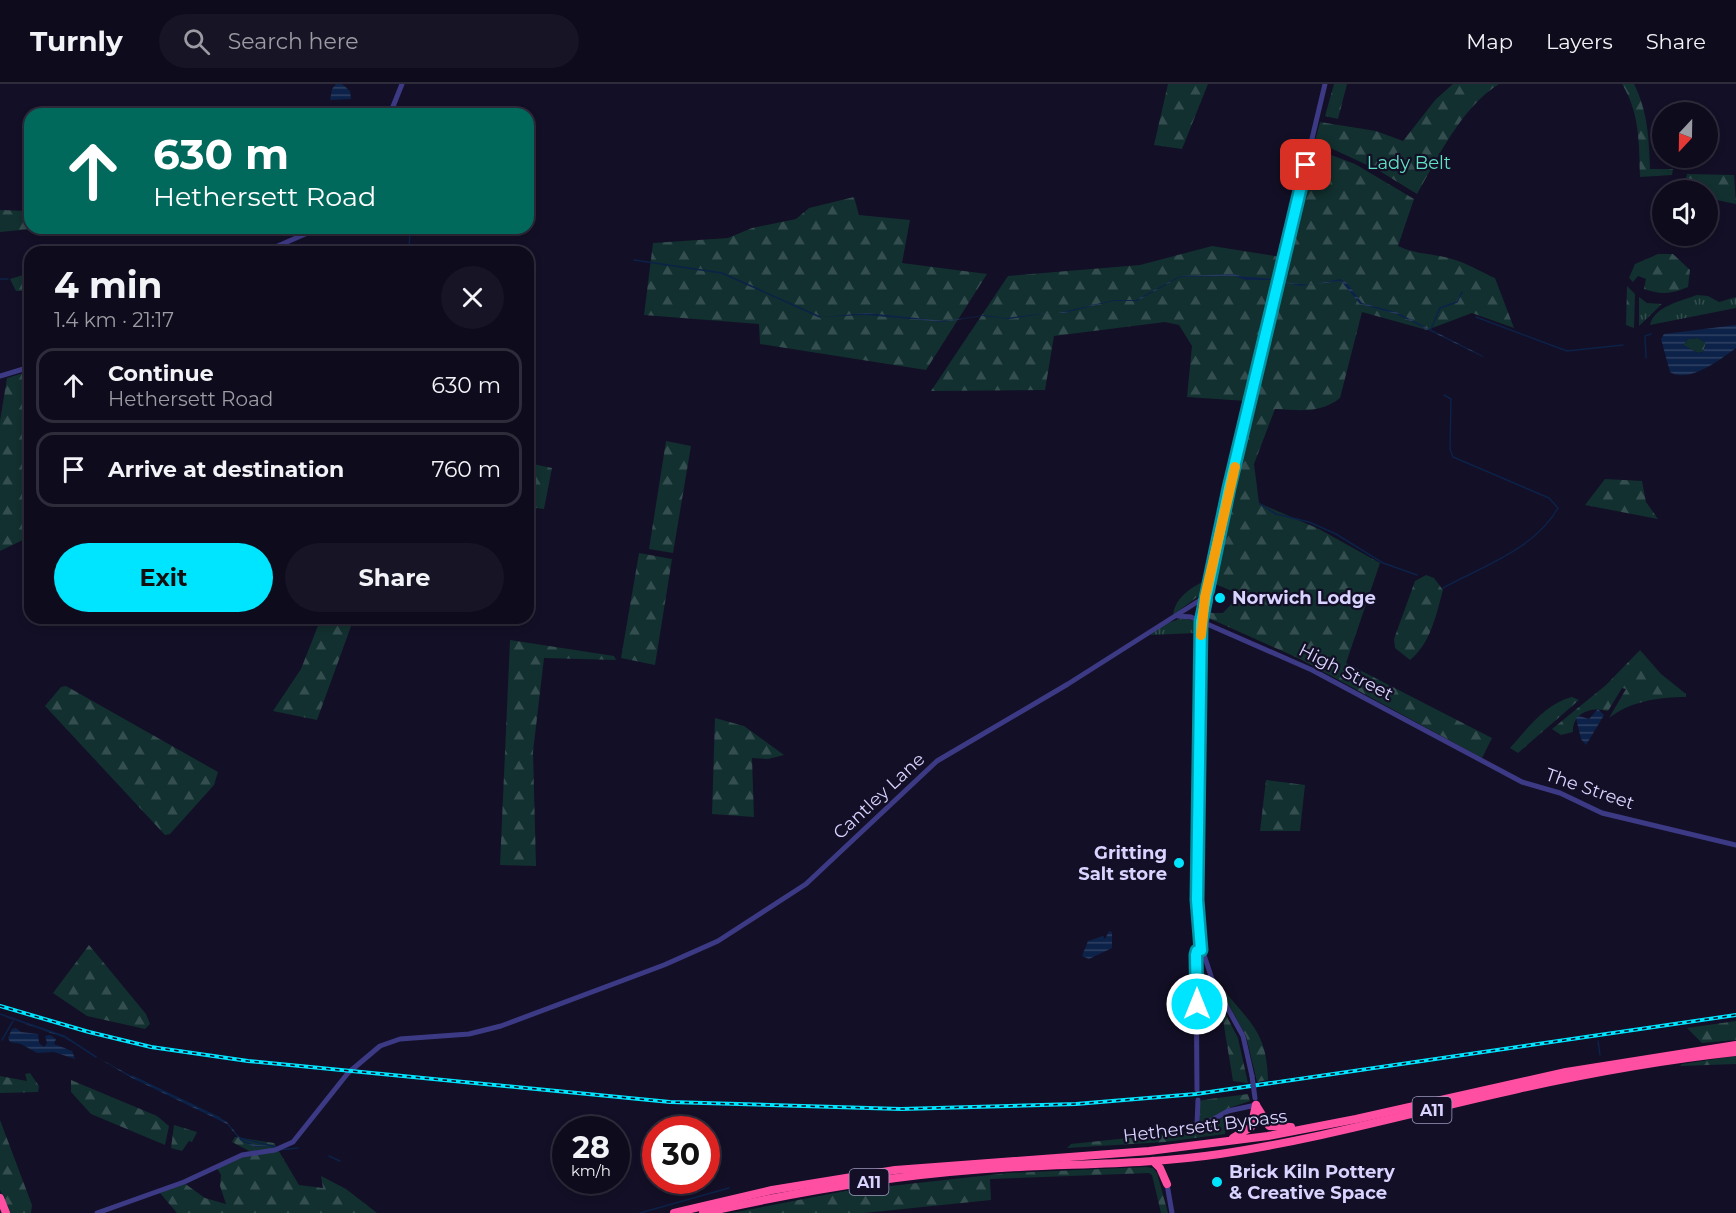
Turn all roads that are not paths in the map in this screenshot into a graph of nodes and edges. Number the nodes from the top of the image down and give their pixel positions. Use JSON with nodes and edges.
{"nodes":[{"id":1,"x":402,"y":84,"type":"edge"},
{"id":2,"x":1325,"y":84,"type":"edge"},
{"id":3,"x":392,"y":108,"type":"edge"},
{"id":4,"x":304,"y":234,"type":"edge"},
{"id":5,"x":278,"y":246,"type":"edge"},
{"id":6,"x":24,"y":368,"type":"edge"},
{"id":7,"x":0,"y":376,"type":"edge"},
{"id":8,"x":1205,"y":597,"type":"junction"},
{"id":9,"x":1177,"y":616,"type":"junction"},
{"id":10,"x":1201,"y":622,"type":"junction"},
{"id":11,"x":1474,"y":757,"type":"joint"},
{"id":12,"x":1736,"y":845,"type":"edge"},
{"id":13,"x":1201,"y":950,"type":"junction"},
{"id":14,"x":1222,"y":997,"type":"junction"},
{"id":15,"x":1197,"y":1004,"type":"junction"},
{"id":16,"x":1736,"y":1045,"type":"edge"},
{"id":17,"x":1736,"y":1052,"type":"edge"},
{"id":18,"x":1197,"y":1090,"type":"dead end"},
{"id":19,"x":1198,"y":1100,"type":"dead end"},
{"id":20,"x":1256,"y":1101,"type":"junction"},
{"id":21,"x":1325,"y":1126,"type":"junction"},
{"id":22,"x":1208,"y":1144,"type":"junction"},
{"id":23,"x":1175,"y":1159,"type":"junction"},
{"id":24,"x":1153,"y":1161,"type":"junction"},
{"id":25,"x":1167,"y":1185,"type":"junction"},
{"id":26,"x":0,"y":1200,"type":"edge"},
{"id":27,"x":5,"y":1213,"type":"edge"},
{"id":28,"x":97,"y":1213,"type":"edge"},
{"id":29,"x":674,"y":1213,"type":"edge"},
{"id":30,"x":703,"y":1213,"type":"edge"},
{"id":31,"x":1172,"y":1213,"type":"edge"}],
"edges":[{"from":1,"to":3,"type":"street"},
{"from":2,"to":8,"type":"street"},
{"from":4,"to":5,"type":"street"},
{"from":6,"to":7,"type":"street"},
{"from":8,"to":9,"type":"street","name":"Cantley Lane"},
{"from":8,"to":10,"type":"street"},
{"from":9,"to":10,"type":"street"},
{"from":9,"to":28,"type":"street","name":"Cantley Lane"},
{"from":10,"to":11,"type":"street","name":"High Street"},
{"from":10,"to":13,"type":"street"},
{"from":11,"to":12,"type":"street","name":"The Street"},
{"from":13,"to":14,"type":"street"},
{"from":13,"to":15,"type":"street"},
{"from":14,"to":15,"type":"street"},
{"from":14,"to":20,"type":"street","bridge":true},
{"from":15,"to":18,"type":"street"},
{"from":16,"to":21,"type":"highway","name":"Hethersett Bypass","number":"A11"},
{"from":17,"to":23,"type":"highway","name":"Hethersett Bypass","number":"A11"},
{"from":19,"to":20,"type":"street"},
{"from":20,"to":21,"type":"highway","number":"A11"},
{"from":20,"to":22,"type":"highway","number":"A11"},
{"from":21,"to":22,"type":"highway","name":"Hethersett Bypass","number":"A11"},
{"from":22,"to":29,"type":"highway","name":"Hethersett Bypass","number":"A11"},
{"from":23,"to":24,"type":"highway","name":"Hethersett Bypass","number":"A11"},
{"from":23,"to":25,"type":"highway"},
{"from":24,"to":25,"type":"highway"},
{"from":24,"to":30,"type":"highway","name":"Hethersett Bypass","number":"A11"},
{"from":25,"to":31,"type":"street"},
{"from":26,"to":27,"type":"highway"}]}
